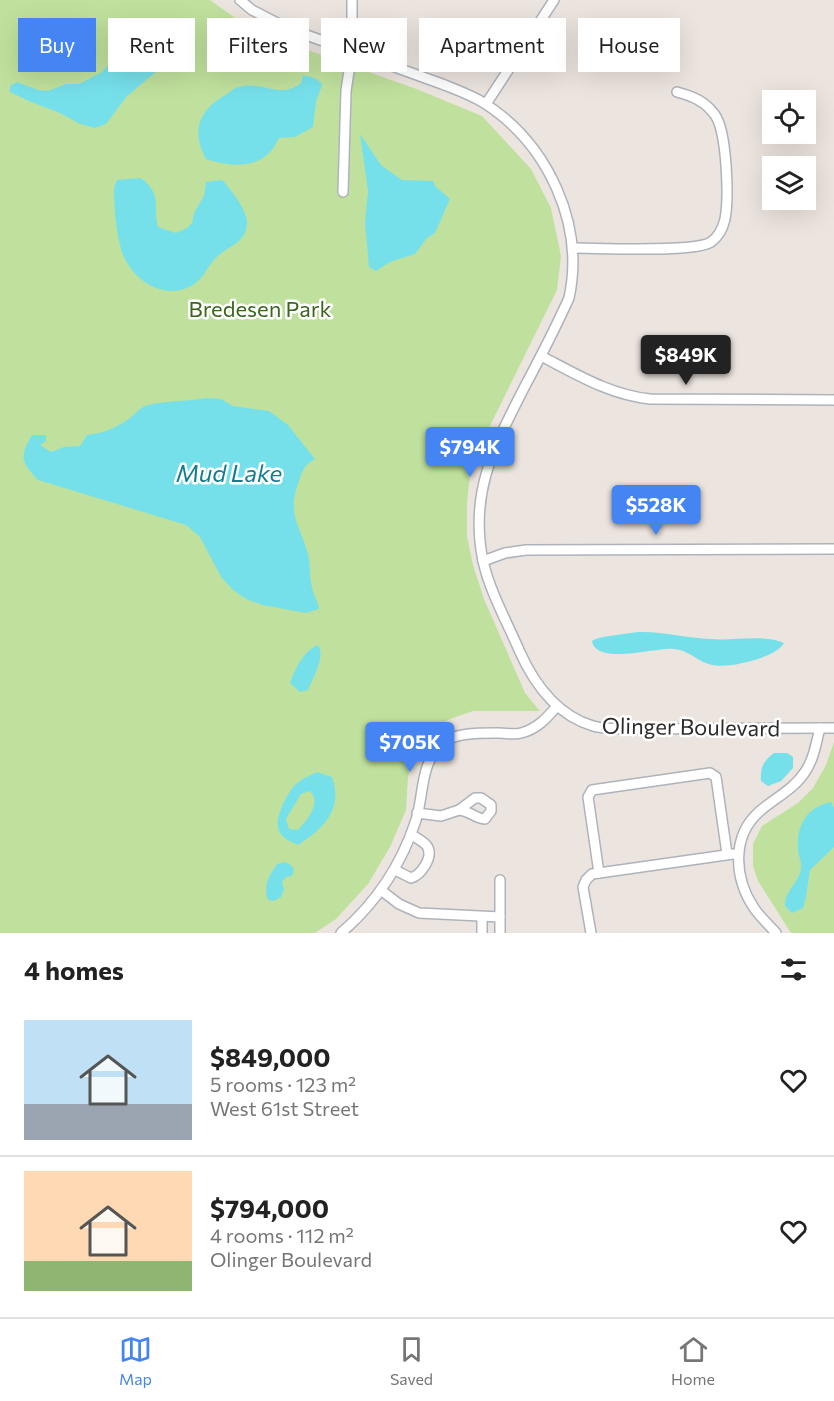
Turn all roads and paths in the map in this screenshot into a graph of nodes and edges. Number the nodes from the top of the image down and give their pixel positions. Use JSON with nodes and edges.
{"nodes":[{"id":1,"x":240,"y":0,"type":"edge"},
{"id":2,"x":352,"y":0,"type":"edge"},
{"id":3,"x":554,"y":0,"type":"edge"},
{"id":4,"x":352,"y":18,"type":"edge"},
{"id":5,"x":321,"y":40,"type":"edge"},
{"id":6,"x":407,"y":71,"type":"edge"},
{"id":7,"x":349,"y":72,"type":"edge"},
{"id":8,"x":676,"y":92,"type":"dead end"},
{"id":9,"x":486,"y":104,"type":"junction"},
{"id":10,"x":343,"y":192,"type":"dead end"},
{"id":11,"x":574,"y":249,"type":"junction"},
{"id":12,"x":541,"y":356,"type":"junction"},
{"id":13,"x":834,"y":400,"type":"edge"},
{"id":14,"x":834,"y":549,"type":"edge"},
{"id":15,"x":483,"y":561,"type":"junction"},
{"id":16,"x":557,"y":706,"type":"junction"},
{"id":17,"x":820,"y":728,"type":"junction"},
{"id":18,"x":834,"y":728,"type":"edge"},
{"id":19,"x":459,"y":810,"type":"dead end"},
{"id":20,"x":417,"y":813,"type":"junction"},
{"id":21,"x":411,"y":834,"type":"junction"},
{"id":22,"x":738,"y":853,"type":"junction"},
{"id":23,"x":727,"y":855,"type":"junction"},
{"id":24,"x":395,"y":870,"type":"junction"},
{"id":25,"x":599,"y":873,"type":"junction"},
{"id":26,"x":500,"y":880,"type":"dead end"},
{"id":27,"x":382,"y":891,"type":"junction"},
{"id":28,"x":478,"y":917,"type":"junction"},
{"id":29,"x":500,"y":917,"type":"junction"},
{"id":30,"x":341,"y":933,"type":"edge"},
{"id":31,"x":482,"y":933,"type":"edge"},
{"id":32,"x":500,"y":933,"type":"edge"},
{"id":33,"x":591,"y":933,"type":"edge"},
{"id":34,"x":776,"y":933,"type":"edge"}],
"edges":[{"from":1,"to":5,"type":"street","name":"Olinger Boulevard"},
{"from":2,"to":4,"type":"street"},
{"from":3,"to":9,"type":"street"},
{"from":6,"to":9,"type":"street","name":"Olinger Boulevard"},
{"from":7,"to":10,"type":"street"},
{"from":8,"to":11,"type":"street"},
{"from":9,"to":11,"type":"street","name":"Olinger Boulevard"},
{"from":11,"to":12,"type":"street","name":"Olinger Boulevard"},
{"from":12,"to":13,"type":"street"},
{"from":12,"to":15,"type":"street","name":"Olinger Boulevard"},
{"from":14,"to":15,"type":"street"},
{"from":15,"to":16,"type":"street","name":"Olinger Boulevard"},
{"from":16,"to":17,"type":"street","name":"Olinger Boulevard"},
{"from":16,"to":20,"type":"street"},
{"from":17,"to":18,"type":"street","name":"Olinger Boulevard"},
{"from":17,"to":22,"type":"street"},
{"from":19,"to":20,"type":"street"},
{"from":20,"to":21,"type":"street"},
{"from":21,"to":24,"type":"street"},
{"from":21,"to":24,"type":"street"},
{"from":22,"to":23,"type":"street"},
{"from":22,"to":34,"type":"street"},
{"from":23,"to":25,"type":"street"},
{"from":23,"to":25,"type":"street"},
{"from":24,"to":27,"type":"street"},
{"from":25,"to":33,"type":"street"},
{"from":26,"to":29,"type":"street"},
{"from":27,"to":28,"type":"street"},
{"from":27,"to":30,"type":"street"},
{"from":28,"to":29,"type":"street"},
{"from":28,"to":31,"type":"street"},
{"from":29,"to":32,"type":"street"}]}
